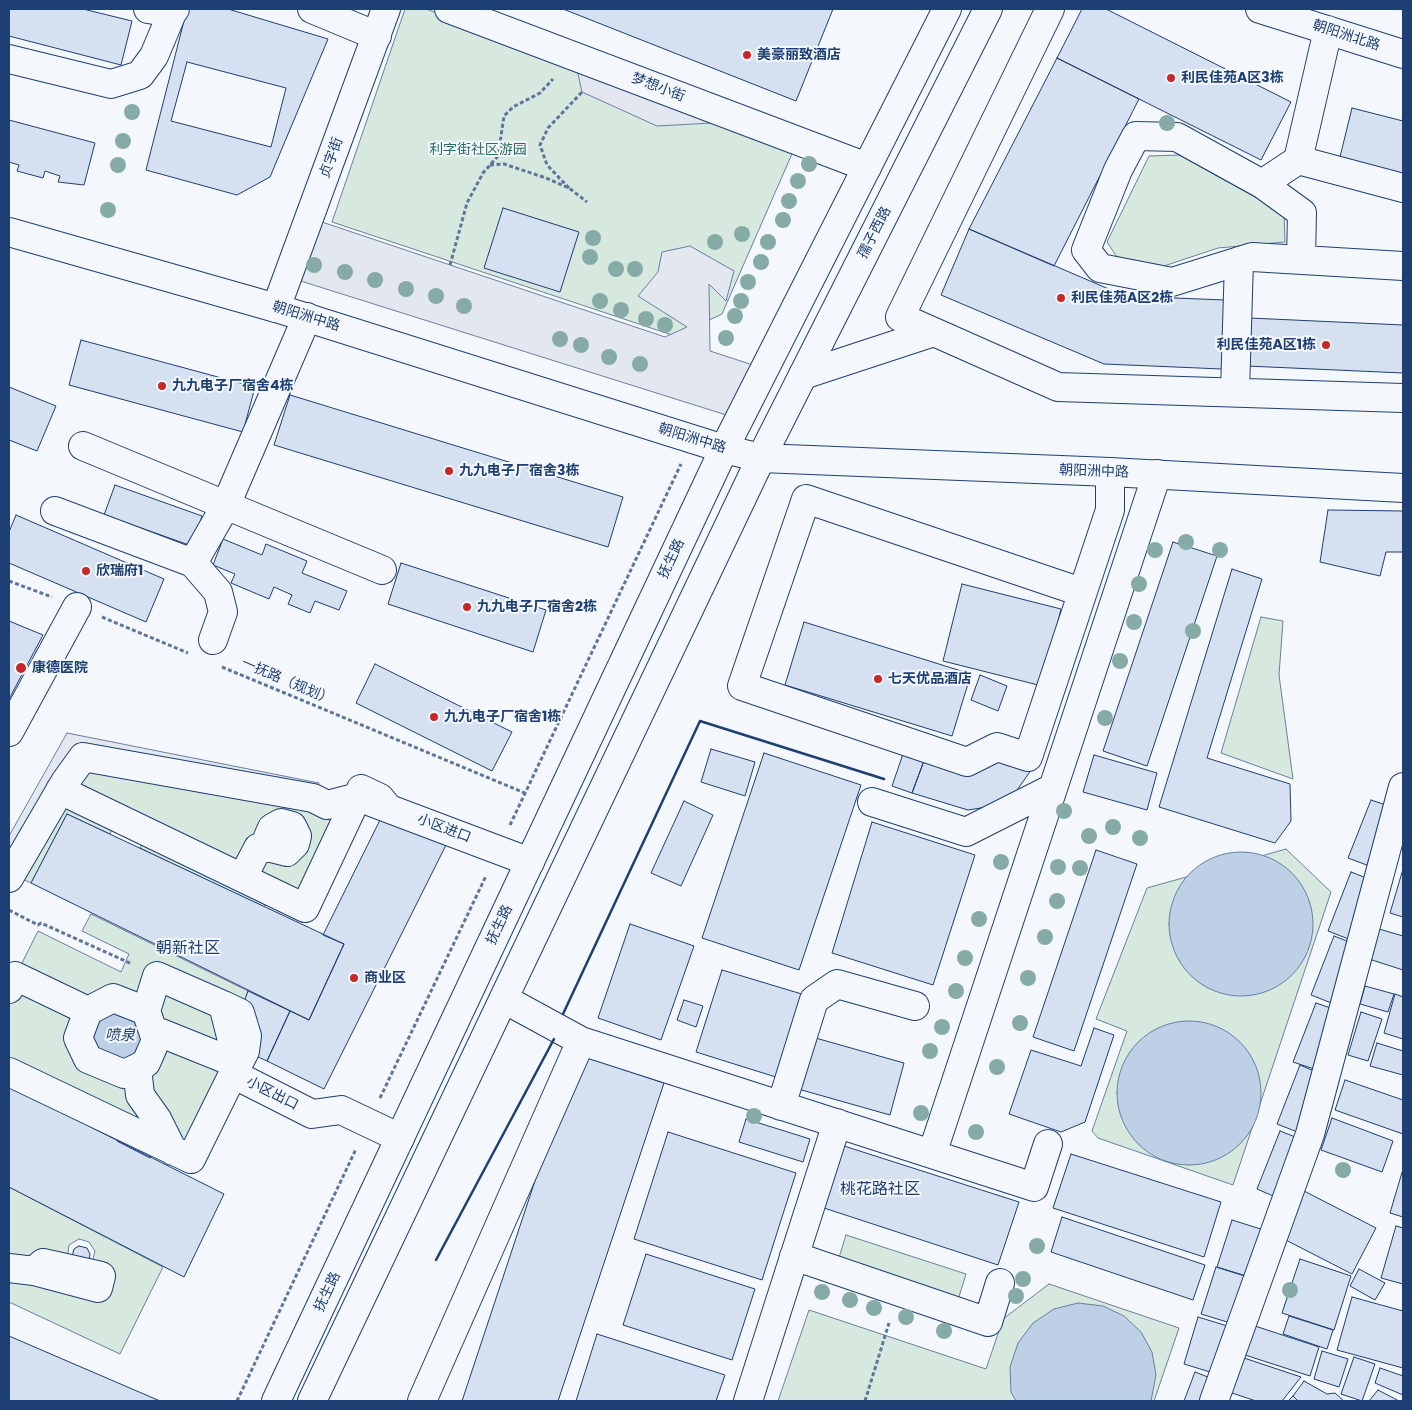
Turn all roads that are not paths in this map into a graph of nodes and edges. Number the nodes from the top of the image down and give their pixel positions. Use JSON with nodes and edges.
{"nodes":[{"id":1,"x":312,"y":9,"type":"edge"},
{"id":2,"x":386,"y":9,"type":"edge"},
{"id":3,"x":449,"y":9,"type":"edge"},
{"id":4,"x":947,"y":9,"type":"edge"},
{"id":5,"x":988,"y":9,"type":"edge"},
{"id":6,"x":1050,"y":9,"type":"edge"},
{"id":7,"x":1260,"y":9,"type":"edge"},
{"id":8,"x":165,"y":10,"type":"edge"},
{"id":9,"x":1328,"y":30,"type":"junction"},
{"id":10,"x":377,"y":36,"type":"junction"},
{"id":11,"x":1403,"y":54,"type":"edge"},
{"id":12,"x":9,"y":58,"type":"edge"},
{"id":13,"x":1298,"y":160,"type":"junction"},
{"id":14,"x":867,"y":167,"type":"junction"},
{"id":15,"x":1262,"y":184,"type":"junction"},
{"id":16,"x":1403,"y":188,"type":"edge"},
{"id":17,"x":9,"y":232,"type":"edge"},
{"id":18,"x":1301,"y":260,"type":"junction"},
{"id":19,"x":1239,"y":261,"type":"junction"},
{"id":20,"x":1403,"y":266,"type":"edge"},
{"id":21,"x":276,"y":308,"type":"junction"},
{"id":22,"x":307,"y":317,"type":"junction"},
{"id":23,"x":934,"y":332,"type":"junction"},
{"id":24,"x":803,"y":375,"type":"junction"},
{"id":25,"x":1235,"y":392,"type":"junction"},
{"id":26,"x":1403,"y":398,"type":"edge"},
{"id":27,"x":83,"y":446,"type":"dead end"},
{"id":28,"x":724,"y":449,"type":"junction"},
{"id":29,"x":761,"y":458,"type":"junction"},
{"id":30,"x":1110,"y":472,"type":"junction"},
{"id":31,"x":1157,"y":474,"type":"junction"},
{"id":32,"x":1403,"y":488,"type":"edge"},
{"id":33,"x":226,"y":505,"type":"junction"},
{"id":34,"x":55,"y":511,"type":"dead end"},
{"id":35,"x":193,"y":563,"type":"junction"},
{"id":36,"x":382,"y":570,"type":"dead end"},
{"id":37,"x":1081,"y":592,"type":"junction"},
{"id":38,"x":77,"y":607,"type":"road end"},
{"id":39,"x":208,"y":654,"type":"road end"},
{"id":40,"x":9,"y":732,"type":"edge"},
{"id":41,"x":1403,"y":787,"type":"edge"},
{"id":42,"x":1053,"y":788,"type":"junction"},
{"id":43,"x":60,"y":790,"type":"junction"},
{"id":44,"x":334,"y":801,"type":"junction"},
{"id":45,"x":872,"y":802,"type":"dead end"},
{"id":46,"x":530,"y":862,"type":"junction"},
{"id":47,"x":248,"y":866,"type":"dead end"},
{"id":48,"x":9,"y":878,"type":"edge"},
{"id":49,"x":9,"y":989,"type":"edge"},
{"id":50,"x":504,"y":999,"type":"junction"},
{"id":51,"x":915,"y":1006,"type":"dead end"},
{"id":52,"x":88,"y":1011,"type":"junction"},
{"id":53,"x":146,"y":1011,"type":"junction"},
{"id":54,"x":156,"y":1040,"type":"junction"},
{"id":55,"x":581,"y":1041,"type":"junction"},
{"id":56,"x":137,"y":1068,"type":"junction"},
{"id":57,"x":235,"y":1069,"type":"junction"},
{"id":58,"x":9,"y":1072,"type":"edge"},
{"id":59,"x":781,"y":1106,"type":"junction"},
{"id":60,"x":837,"y":1124,"type":"junction"},
{"id":61,"x":400,"y":1138,"type":"junction"},
{"id":62,"x":1048,"y":1144,"type":"dead end"},
{"id":63,"x":932,"y":1154,"type":"junction"},
{"id":64,"x":182,"y":1155,"type":"junction"},
{"id":65,"x":794,"y":1256,"type":"junction"},
{"id":66,"x":1000,"y":1283,"type":"dead end"},
{"id":67,"x":276,"y":1401,"type":"edge"},
{"id":68,"x":312,"y":1401,"type":"edge"},
{"id":69,"x":422,"y":1401,"type":"edge"},
{"id":70,"x":748,"y":1401,"type":"edge"},
{"id":71,"x":1214,"y":1401,"type":"edge"}],
"edges":[{"from":1,"to":10,"type":"street"},
{"from":2,"to":10,"type":"street","name":"贞字街"},
{"from":3,"to":14,"type":"street","name":"梦想小街"},
{"from":4,"to":14,"type":"street"},
{"from":5,"to":24,"type":"street","name":"孺子西路"},
{"from":6,"to":23,"type":"street"},
{"from":7,"to":9,"type":"street","name":"朝阳洲北路"},
{"from":8,"to":12,"type":"street"},
{"from":9,"to":11,"type":"street","name":"朝阳洲北路"},
{"from":9,"to":13,"type":"street"},
{"from":10,"to":21,"type":"street","name":"贞字街"},
{"from":13,"to":15,"type":"street"},
{"from":13,"to":16,"type":"street"},
{"from":14,"to":28,"type":"street"},
{"from":15,"to":18,"type":"street"},
{"from":15,"to":19,"type":"street"},
{"from":17,"to":21,"type":"street","name":"朝阳洲中路"},
{"from":18,"to":19,"type":"street"},
{"from":18,"to":20,"type":"street"},
{"from":19,"to":25,"type":"street"},
{"from":21,"to":22,"type":"street","name":"朝阳洲中路"},
{"from":22,"to":28,"type":"street","name":"朝阳洲中路"},
{"from":22,"to":33,"type":"street"},
{"from":23,"to":24,"type":"street"},
{"from":23,"to":25,"type":"street"},
{"from":24,"to":29,"type":"street","name":"孺子西路"},
{"from":25,"to":26,"type":"street"},
{"from":27,"to":33,"type":"street"},
{"from":28,"to":29,"type":"street","name":"朝阳洲中路"},
{"from":28,"to":46,"type":"street","name":"抚生路"},
{"from":29,"to":30,"type":"street","name":"朝阳洲中路"},
{"from":29,"to":50,"type":"street"},
{"from":30,"to":31,"type":"street","name":"朝阳洲中路"},
{"from":30,"to":37,"type":"street"},
{"from":31,"to":32,"type":"street","name":"朝阳洲中路"},
{"from":31,"to":42,"type":"street"},
{"from":33,"to":35,"type":"street"},
{"from":33,"to":36,"type":"street"},
{"from":34,"to":35,"type":"street"},
{"from":35,"to":39,"type":"street"},
{"from":37,"to":37,"type":"street"},
{"from":38,"to":40,"type":"street"},
{"from":41,"to":71,"type":"street"},
{"from":42,"to":45,"type":"street"},
{"from":42,"to":63,"type":"street"},
{"from":43,"to":44,"type":"street","name":"小区进口"},
{"from":43,"to":44,"type":"street"},
{"from":43,"to":48,"type":"street"},
{"from":44,"to":46,"type":"street","name":"小区进口"},
{"from":44,"to":47,"type":"street"},
{"from":46,"to":61,"type":"street","name":"抚生路"},
{"from":49,"to":52,"type":"street"},
{"from":50,"to":55,"type":"street"},
{"from":50,"to":68,"type":"street"},
{"from":51,"to":59,"type":"street"},
{"from":52,"to":53,"type":"street"},
{"from":52,"to":56,"type":"street"},
{"from":53,"to":54,"type":"street"},
{"from":53,"to":57,"type":"street"},
{"from":54,"to":56,"type":"street"},
{"from":54,"to":57,"type":"street"},
{"from":55,"to":59,"type":"street"},
{"from":55,"to":69,"type":"street"},
{"from":56,"to":64,"type":"street"},
{"from":57,"to":61,"type":"street","name":"小区出口"},
{"from":57,"to":64,"type":"street","name":"小区出口"},
{"from":58,"to":64,"type":"street"},
{"from":59,"to":60,"type":"street"},
{"from":60,"to":63,"type":"street"},
{"from":60,"to":65,"type":"street"},
{"from":61,"to":67,"type":"street","name":"抚生路"},
{"from":62,"to":63,"type":"street"},
{"from":65,"to":66,"type":"street"},
{"from":65,"to":70,"type":"street"}]}
